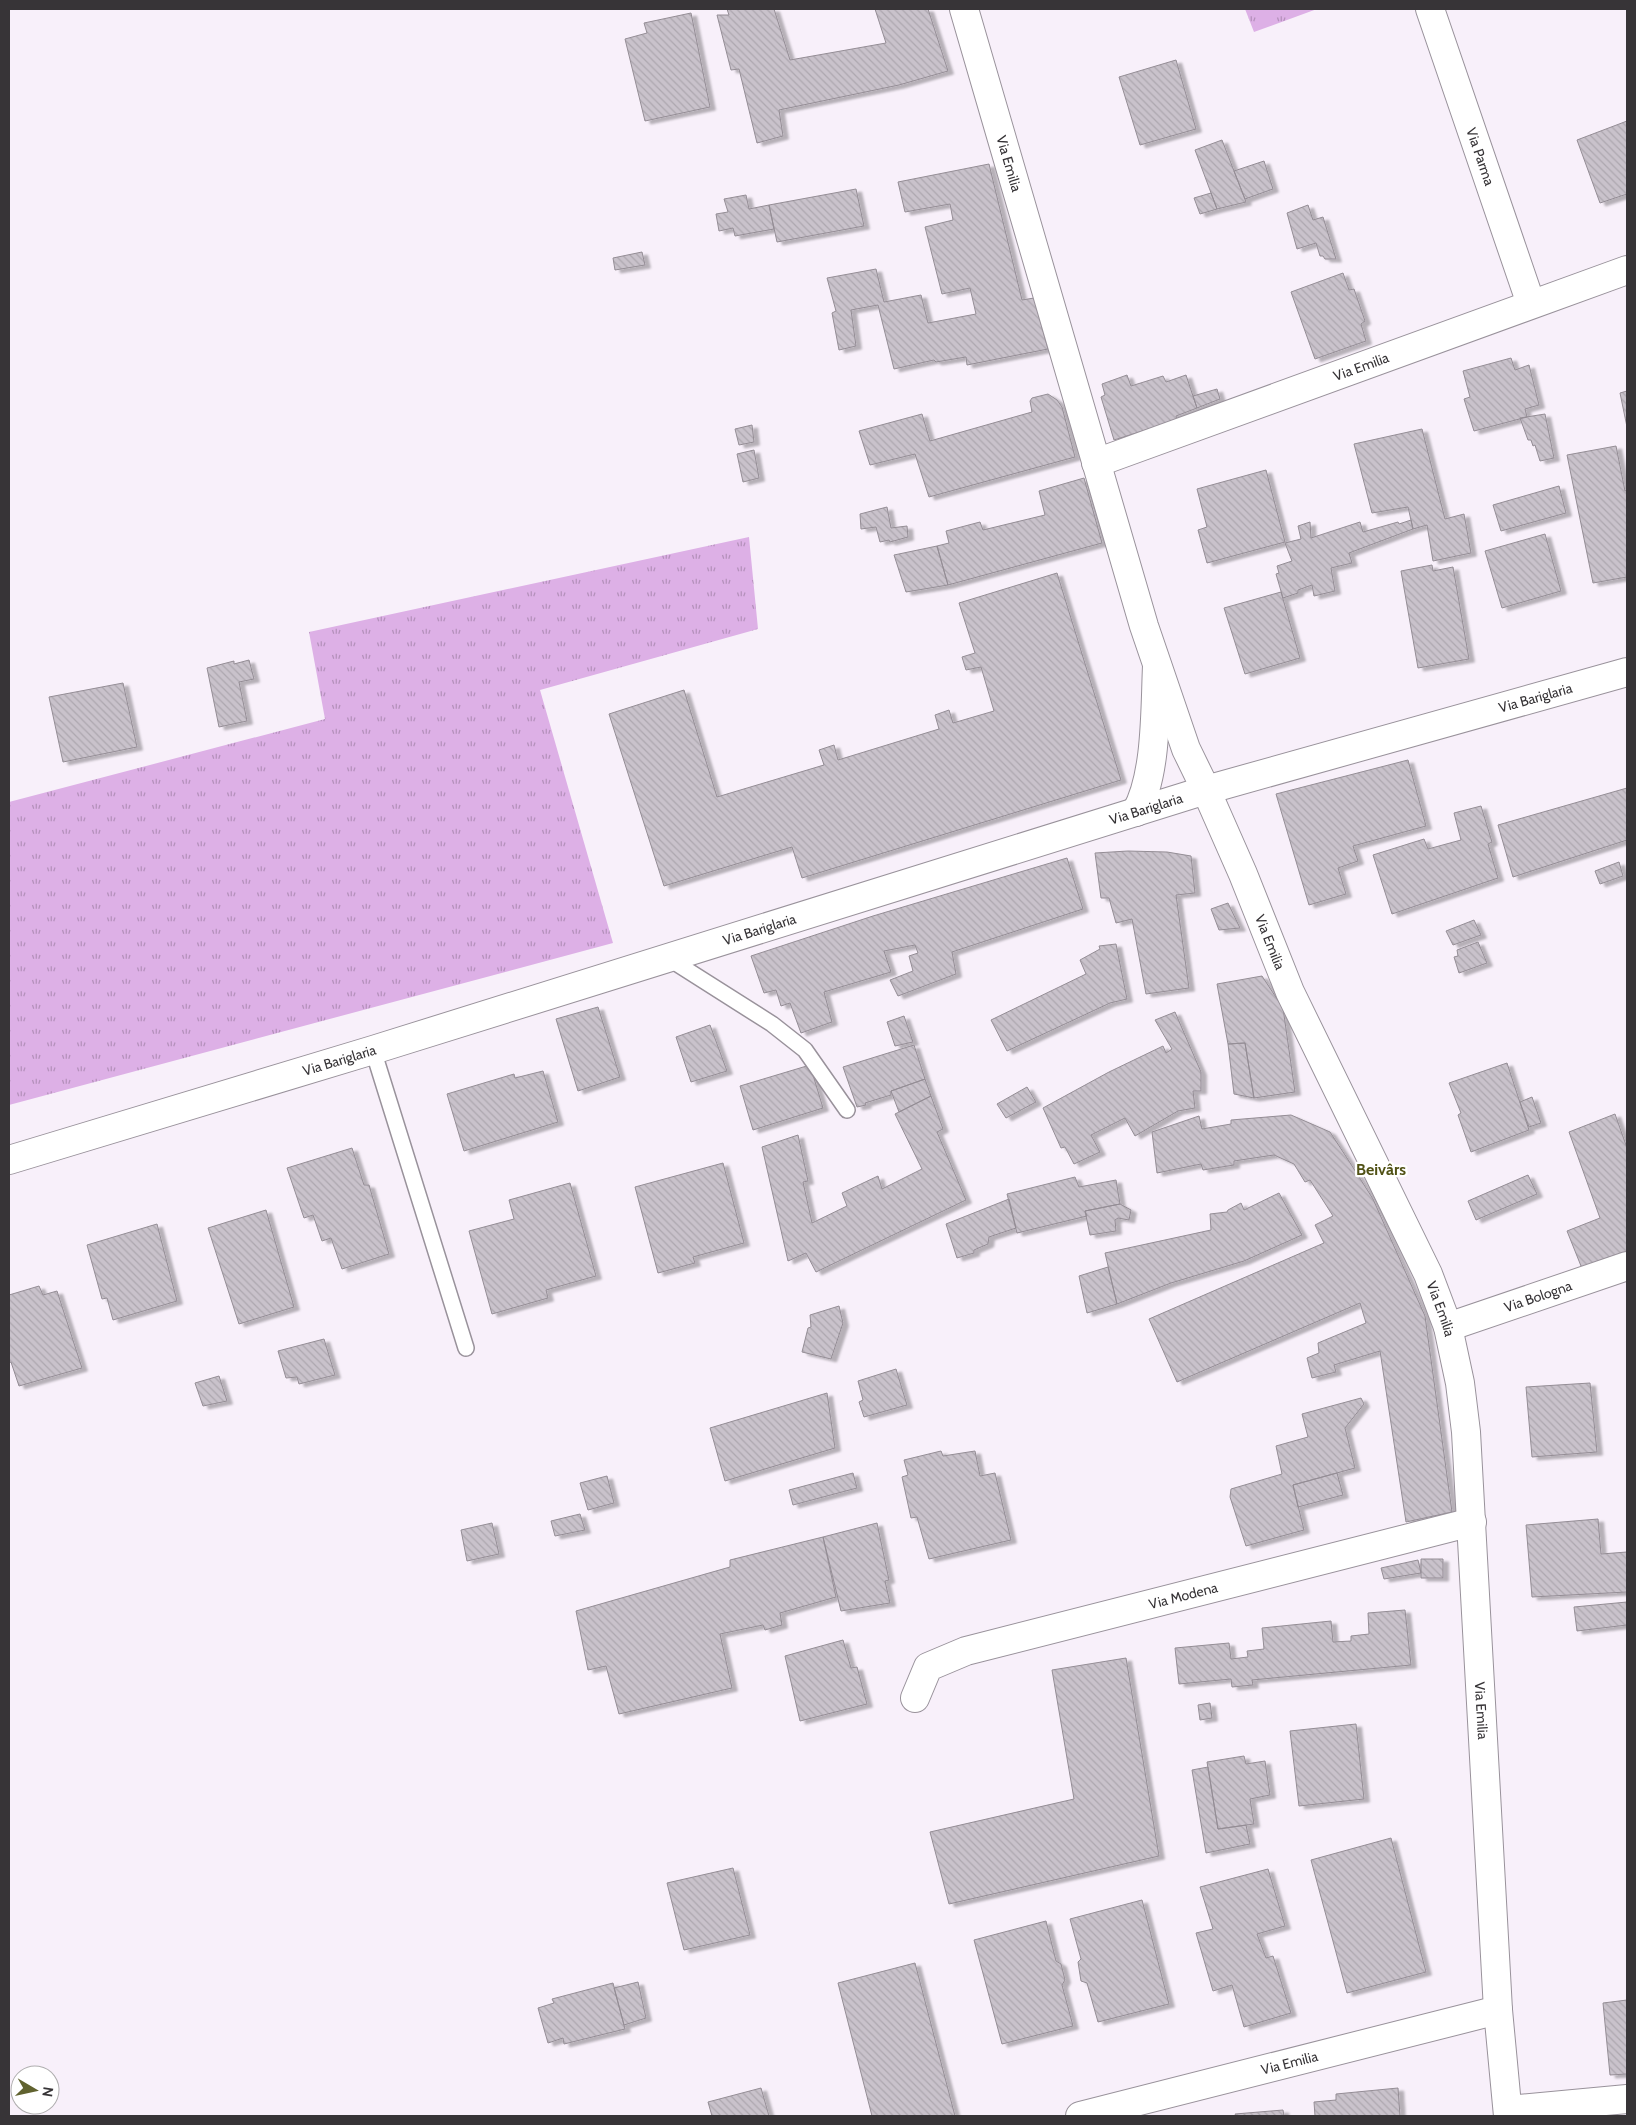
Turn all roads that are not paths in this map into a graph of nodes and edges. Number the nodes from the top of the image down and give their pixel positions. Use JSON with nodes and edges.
{"nodes":[{"id":1,"x":964,"y":9,"type":"edge"},
{"id":2,"x":1430,"y":9,"type":"edge"},
{"id":3,"x":1627,"y":270,"type":"edge"},
{"id":4,"x":1531,"y":304,"type":"junction"},
{"id":5,"x":1096,"y":463,"type":"junction"},
{"id":6,"x":1157,"y":666,"type":"junction"},
{"id":7,"x":1627,"y":672,"type":"edge"},
{"id":8,"x":1206,"y":790,"type":"junction"},
{"id":9,"x":1136,"y":812,"type":"junction"},
{"id":10,"x":668,"y":958,"type":"junction"},
{"id":11,"x":373,"y":1050,"type":"junction"},
{"id":12,"x":847,"y":1110,"type":"dead end"},
{"id":13,"x":9,"y":1160,"type":"edge"},
{"id":14,"x":1627,"y":1266,"type":"edge"},
{"id":15,"x":1448,"y":1327,"type":"junction"},
{"id":16,"x":466,"y":1348,"type":"dead end"},
{"id":17,"x":1472,"y":1522,"type":"junction"},
{"id":18,"x":915,"y":1698,"type":"dead end"},
{"id":19,"x":1498,"y":2010,"type":"junction"},
{"id":20,"x":1627,"y":2099,"type":"edge"},
{"id":21,"x":1508,"y":2113,"type":"edge"},
{"id":22,"x":1080,"y":2116,"type":"edge"}],
"edges":[{"from":1,"to":5,"type":"street","name":"Via Emilia"},
{"from":2,"to":4,"type":"street","name":"Via Parma"},
{"from":3,"to":4,"type":"street","name":"Via Emilia"},
{"from":4,"to":5,"type":"street","name":"Via Emilia"},
{"from":5,"to":6,"type":"street","name":"Via Emilia"},
{"from":6,"to":8,"type":"street","name":"Via Emilia"},
{"from":6,"to":9,"type":"street","name":"Via Emilia"},
{"from":7,"to":8,"type":"street","name":"Via Bariglaria"},
{"from":8,"to":9,"type":"street","name":"Via Bariglaria"},
{"from":8,"to":15,"type":"street","name":"Via Emilia"},
{"from":9,"to":10,"type":"street","name":"Via Bariglaria"},
{"from":10,"to":11,"type":"street","name":"Via Bariglaria"},
{"from":10,"to":12,"type":"lane"},
{"from":11,"to":13,"type":"street","name":"Via Bariglaria"},
{"from":11,"to":16,"type":"lane"},
{"from":14,"to":15,"type":"street","name":"Via Bologna"},
{"from":15,"to":17,"type":"street","name":"Via Emilia"},
{"from":17,"to":18,"type":"street","name":"Via Modena"},
{"from":17,"to":19,"type":"street","name":"Via Emilia"},
{"from":19,"to":21,"type":"street","name":"Via Emilia"},
{"from":19,"to":22,"type":"street","name":"Via Emilia"},
{"from":20,"to":21,"type":"street","name":"Via Emilia"}]}
